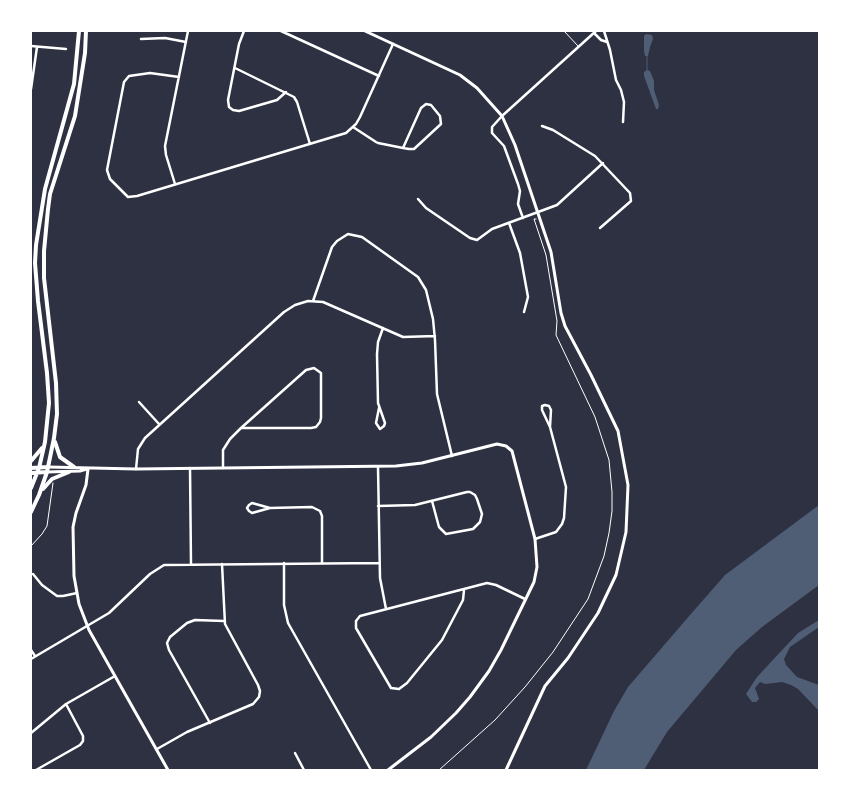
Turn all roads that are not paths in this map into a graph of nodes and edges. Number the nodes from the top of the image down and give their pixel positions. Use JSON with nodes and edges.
{"nodes":[{"id":1,"x":79,"y":31,"type":"edge"},
{"id":2,"x":86,"y":31,"type":"edge"},
{"id":3,"x":188,"y":31,"type":"edge"},
{"id":4,"x":244,"y":31,"type":"edge"},
{"id":5,"x":281,"y":31,"type":"edge"},
{"id":6,"x":365,"y":31,"type":"edge"},
{"id":7,"x":564,"y":31,"type":"edge"},
{"id":8,"x":604,"y":31,"type":"edge"},
{"id":9,"x":595,"y":32,"type":"edge"},
{"id":10,"x":142,"y":39,"type":"dead end"},
{"id":11,"x":186,"y":42,"type":"junction"},
{"id":12,"x":607,"y":42,"type":"junction"},
{"id":13,"x":393,"y":44,"type":"junction"},
{"id":14,"x":31,"y":46,"type":"edge"},
{"id":15,"x":37,"y":47,"type":"junction"},
{"id":16,"x":578,"y":47,"type":"junction"},
{"id":17,"x":66,"y":49,"type":"dead end"},
{"id":18,"x":234,"y":68,"type":"junction"},
{"id":19,"x":379,"y":76,"type":"junction"},
{"id":20,"x":179,"y":77,"type":"junction"},
{"id":21,"x":31,"y":89,"type":"edge"},
{"id":22,"x":286,"y":92,"type":"junction"},
{"id":23,"x":502,"y":116,"type":"junction"},
{"id":24,"x":623,"y":122,"type":"dead end"},
{"id":25,"x":542,"y":126,"type":"dead end"},
{"id":26,"x":353,"y":127,"type":"junction"},
{"id":27,"x":310,"y":144,"type":"junction"},
{"id":28,"x":402,"y":148,"type":"junction"},
{"id":29,"x":603,"y":163,"type":"junction"},
{"id":30,"x":175,"y":184,"type":"junction"},
{"id":31,"x":418,"y":199,"type":"dead end"},
{"id":32,"x":537,"y":213,"type":"junction"},
{"id":33,"x":523,"y":218,"type":"junction"},
{"id":34,"x":509,"y":223,"type":"junction"},
{"id":35,"x":600,"y":228,"type":"dead end"},
{"id":36,"x":314,"y":301,"type":"junction"},
{"id":37,"x":524,"y":312,"type":"dead end"},
{"id":38,"x":383,"y":328,"type":"junction"},
{"id":39,"x":435,"y":336,"type":"junction"},
{"id":40,"x":139,"y":402,"type":"dead end"},
{"id":41,"x":379,"y":408,"type":"junction"},
{"id":42,"x":159,"y":424,"type":"junction"},
{"id":43,"x":550,"y":427,"type":"junction"},
{"id":44,"x":241,"y":428,"type":"junction"},
{"id":45,"x":54,"y":438,"type":"junction"},
{"id":46,"x":45,"y":442,"type":"junction"},
{"id":47,"x":452,"y":456,"type":"junction"},
{"id":48,"x":31,"y":461,"type":"edge"},
{"id":49,"x":378,"y":466,"type":"junction"},
{"id":50,"x":74,"y":467,"type":"junction"},
{"id":51,"x":31,"y":468,"type":"edge"},
{"id":52,"x":190,"y":468,"type":"junction"},
{"id":53,"x":222,"y":468,"type":"junction"},
{"id":54,"x":88,"y":469,"type":"junction"},
{"id":55,"x":136,"y":469,"type":"junction"},
{"id":56,"x":38,"y":470,"type":"junction"},
{"id":57,"x":48,"y":470,"type":"junction"},
{"id":58,"x":69,"y":472,"type":"junction"},
{"id":59,"x":31,"y":473,"type":"edge"},
{"id":60,"x":31,"y":488,"type":"edge"},
{"id":61,"x":39,"y":495,"type":"junction"},
{"id":62,"x":432,"y":501,"type":"junction"},
{"id":63,"x":378,"y":506,"type":"junction"},
{"id":64,"x":270,"y":508,"type":"junction"},
{"id":65,"x":31,"y":512,"type":"edge"},
{"id":66,"x":535,"y":539,"type":"junction"},
{"id":67,"x":379,"y":562,"type":"junction"},
{"id":68,"x":284,"y":563,"type":"junction"},
{"id":69,"x":322,"y":563,"type":"junction"},
{"id":70,"x":191,"y":564,"type":"junction"},
{"id":71,"x":222,"y":564,"type":"junction"},
{"id":72,"x":33,"y":574,"type":"dead end"},
{"id":73,"x":464,"y":590,"type":"junction"},
{"id":74,"x":77,"y":593,"type":"junction"},
{"id":75,"x":526,"y":600,"type":"junction"},
{"id":76,"x":386,"y":609,"type":"junction"},
{"id":77,"x":224,"y":621,"type":"junction"},
{"id":78,"x":87,"y":626,"type":"junction"},
{"id":79,"x":31,"y":650,"type":"edge"},
{"id":80,"x":35,"y":656,"type":"junction"},
{"id":81,"x":31,"y":659,"type":"edge"},
{"id":82,"x":115,"y":676,"type":"junction"},
{"id":83,"x":66,"y":704,"type":"junction"},
{"id":84,"x":210,"y":723,"type":"junction"},
{"id":85,"x":31,"y":733,"type":"edge"},
{"id":86,"x":157,"y":749,"type":"junction"},
{"id":87,"x":295,"y":753,"type":"dead end"},
{"id":88,"x":36,"y":770,"type":"edge"},
{"id":89,"x":168,"y":770,"type":"edge"},
{"id":90,"x":304,"y":770,"type":"edge"},
{"id":91,"x":371,"y":770,"type":"edge"},
{"id":92,"x":388,"y":770,"type":"edge"},
{"id":93,"x":506,"y":770,"type":"edge"}],
"edges":[{"from":1,"to":46,"type":"main road"},
{"from":2,"to":45,"type":"main road"},
{"from":3,"to":11,"type":"street"},
{"from":4,"to":18,"type":"street"},
{"from":5,"to":19,"type":"street"},
{"from":6,"to":13,"type":"street"},
{"from":7,"to":16,"type":"lane"},
{"from":8,"to":12,"type":"street"},
{"from":9,"to":12,"type":"street"},
{"from":9,"to":16,"type":"street"},
{"from":10,"to":11,"type":"street"},
{"from":11,"to":20,"type":"street"},
{"from":12,"to":24,"type":"street"},
{"from":13,"to":19,"type":"street"},
{"from":13,"to":23,"type":"street"},
{"from":14,"to":15,"type":"street"},
{"from":15,"to":17,"type":"street"},
{"from":15,"to":21,"type":"street"},
{"from":16,"to":23,"type":"street"},
{"from":18,"to":22,"type":"street"},
{"from":18,"to":22,"type":"street"},
{"from":19,"to":26,"type":"street"},
{"from":20,"to":30,"type":"street"},
{"from":20,"to":30,"type":"street"},
{"from":22,"to":27,"type":"street"},
{"from":23,"to":32,"type":"street"},
{"from":23,"to":33,"type":"street"},
{"from":25,"to":29,"type":"street"},
{"from":26,"to":27,"type":"street"},
{"from":26,"to":28,"type":"street"},
{"from":27,"to":30,"type":"street"},
{"from":28,"to":28,"type":"street"},
{"from":29,"to":32,"type":"street"},
{"from":29,"to":35,"type":"street"},
{"from":31,"to":34,"type":"street"},
{"from":32,"to":33,"type":"street"},
{"from":32,"to":93,"type":"street"},
{"from":33,"to":34,"type":"street"},
{"from":34,"to":37,"type":"street"},
{"from":36,"to":38,"type":"street"},
{"from":36,"to":39,"type":"street"},
{"from":36,"to":42,"type":"street"},
{"from":38,"to":39,"type":"street"},
{"from":38,"to":41,"type":"street"},
{"from":39,"to":47,"type":"street"},
{"from":40,"to":42,"type":"street"},
{"from":41,"to":41,"type":"street"},
{"from":42,"to":55,"type":"street"},
{"from":43,"to":43,"type":"street"},
{"from":43,"to":66,"type":"street"},
{"from":44,"to":44,"type":"street"},
{"from":44,"to":53,"type":"street"},
{"from":45,"to":50,"type":"main road"},
{"from":45,"to":57,"type":"main road"},
{"from":46,"to":48,"type":"main road"},
{"from":46,"to":56,"type":"main road"},
{"from":47,"to":49,"type":"street"},
{"from":47,"to":66,"type":"street"},
{"from":49,"to":53,"type":"street"},
{"from":49,"to":63,"type":"street"},
{"from":50,"to":54,"type":"street"},
{"from":50,"to":57,"type":"street"},
{"from":51,"to":56,"type":"main road"},
{"from":52,"to":53,"type":"street"},
{"from":52,"to":55,"type":"street"},
{"from":52,"to":70,"type":"street"},
{"from":54,"to":55,"type":"street"},
{"from":54,"to":58,"type":"street"},
{"from":54,"to":74,"type":"street"},
{"from":56,"to":57,"type":"main road"},
{"from":56,"to":59,"type":"main road"},
{"from":56,"to":60,"type":"main road"},
{"from":57,"to":58,"type":"street"},
{"from":57,"to":61,"type":"main road"},
{"from":58,"to":61,"type":"main road"},
{"from":61,"to":65,"type":"main road"},
{"from":62,"to":62,"type":"street"},
{"from":62,"to":63,"type":"street"},
{"from":63,"to":67,"type":"street"},
{"from":64,"to":64,"type":"street"},
{"from":64,"to":69,"type":"street"},
{"from":66,"to":75,"type":"street"},
{"from":67,"to":69,"type":"street"},
{"from":67,"to":76,"type":"street"},
{"from":68,"to":69,"type":"street"},
{"from":68,"to":71,"type":"street"},
{"from":68,"to":91,"type":"street"},
{"from":70,"to":71,"type":"street"},
{"from":70,"to":78,"type":"street"},
{"from":71,"to":77,"type":"street"},
{"from":72,"to":74,"type":"street"},
{"from":73,"to":75,"type":"street"},
{"from":73,"to":76,"type":"street"},
{"from":73,"to":76,"type":"street"},
{"from":74,"to":78,"type":"street"},
{"from":75,"to":92,"type":"street"},
{"from":77,"to":84,"type":"street"},
{"from":77,"to":84,"type":"street"},
{"from":78,"to":80,"type":"street"},
{"from":78,"to":82,"type":"street"},
{"from":79,"to":80,"type":"street"},
{"from":80,"to":81,"type":"street"},
{"from":82,"to":83,"type":"street"},
{"from":82,"to":86,"type":"street"},
{"from":83,"to":85,"type":"street"},
{"from":83,"to":88,"type":"street"},
{"from":84,"to":86,"type":"street"},
{"from":86,"to":89,"type":"street"},
{"from":87,"to":90,"type":"street"}]}
